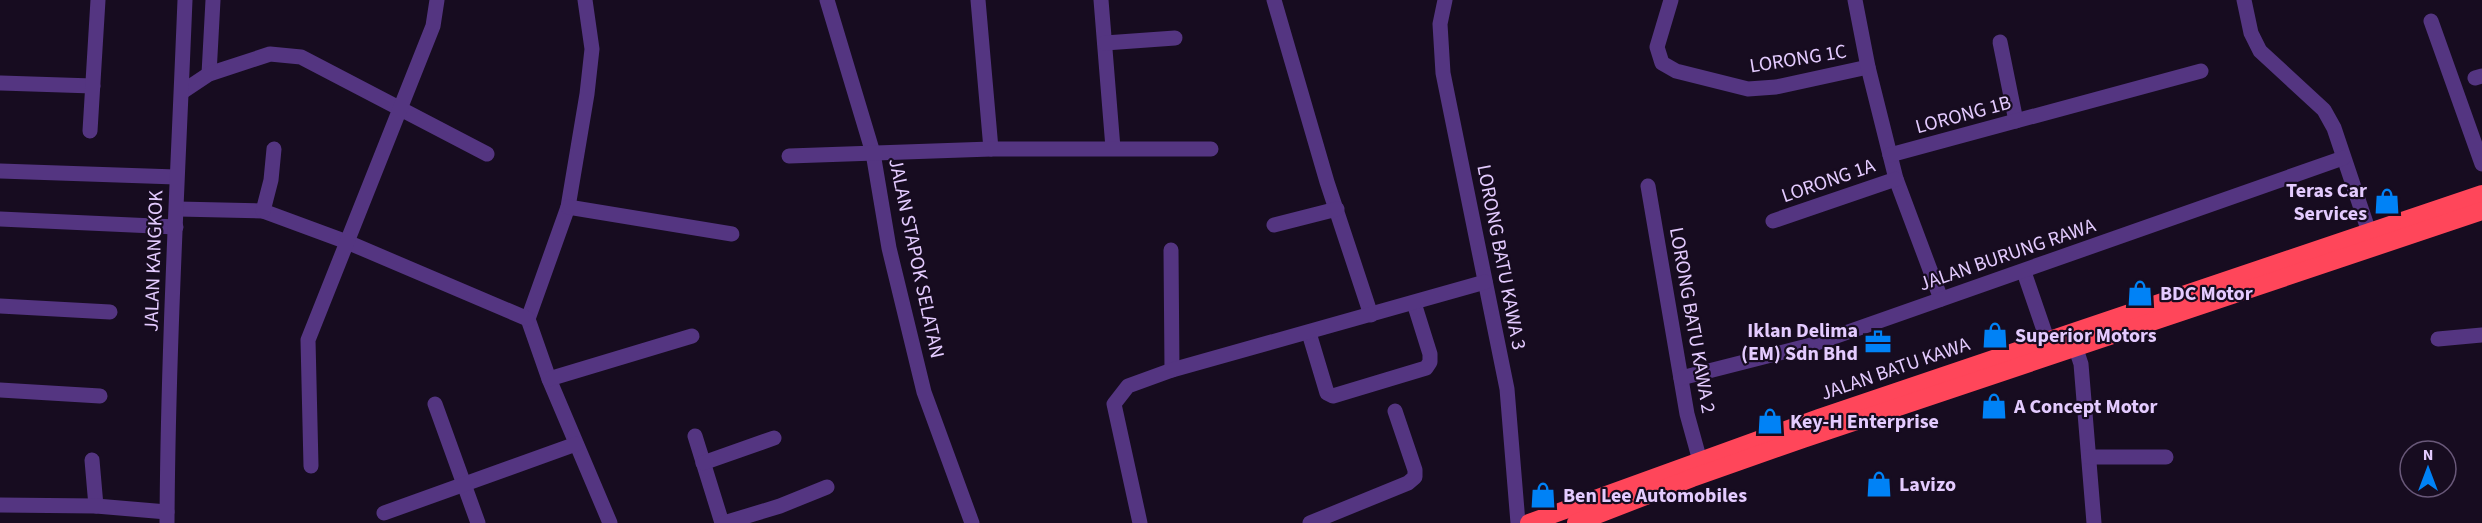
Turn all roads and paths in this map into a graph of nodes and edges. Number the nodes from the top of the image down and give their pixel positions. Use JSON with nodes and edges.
{"nodes":[{"id":1,"x":98,"y":0,"type":"edge"},
{"id":2,"x":185,"y":0,"type":"edge"},
{"id":3,"x":213,"y":0,"type":"edge"},
{"id":4,"x":437,"y":0,"type":"edge"},
{"id":5,"x":585,"y":0,"type":"edge"},
{"id":6,"x":826,"y":0,"type":"edge"},
{"id":7,"x":978,"y":0,"type":"edge"},
{"id":8,"x":1101,"y":0,"type":"edge"},
{"id":9,"x":1274,"y":0,"type":"edge"},
{"id":10,"x":1445,"y":0,"type":"edge"},
{"id":11,"x":1671,"y":0,"type":"edge"},
{"id":12,"x":1856,"y":0,"type":"edge"},
{"id":13,"x":2244,"y":0,"type":"edge"},
{"id":14,"x":2431,"y":21,"type":"dead end"},
{"id":15,"x":1175,"y":39,"type":"dead end"},
{"id":16,"x":2000,"y":42,"type":"dead end"},
{"id":17,"x":1105,"y":43,"type":"junction"},
{"id":18,"x":1868,"y":67,"type":"junction"},
{"id":19,"x":2201,"y":71,"type":"dead end"},
{"id":20,"x":209,"y":74,"type":"junction"},
{"id":21,"x":1,"y":83,"type":"edge"},
{"id":22,"x":93,"y":86,"type":"junction"},
{"id":23,"x":182,"y":92,"type":"junction"},
{"id":24,"x":401,"y":108,"type":"junction"},
{"id":25,"x":2016,"y":121,"type":"junction"},
{"id":26,"x":90,"y":131,"type":"dead end"},
{"id":27,"x":1113,"y":148,"type":"junction"},
{"id":28,"x":274,"y":149,"type":"dead end"},
{"id":29,"x":991,"y":149,"type":"junction"},
{"id":30,"x":1211,"y":149,"type":"dead end"},
{"id":31,"x":873,"y":153,"type":"junction"},
{"id":32,"x":487,"y":154,"type":"dead end"},
{"id":33,"x":1890,"y":155,"type":"junction"},
{"id":34,"x":789,"y":156,"type":"dead end"},
{"id":35,"x":2343,"y":158,"type":"junction"},
{"id":36,"x":2482,"y":164,"type":"edge"},
{"id":37,"x":0,"y":171,"type":"edge"},
{"id":38,"x":176,"y":177,"type":"junction"},
{"id":39,"x":1896,"y":179,"type":"junction"},
{"id":40,"x":1648,"y":186,"type":"dead end"},
{"id":41,"x":2482,"y":194,"type":"edge"},
{"id":42,"x":568,"y":207,"type":"junction"},
{"id":43,"x":178,"y":209,"type":"junction"},
{"id":44,"x":1336,"y":209,"type":"junction"},
{"id":45,"x":263,"y":211,"type":"junction"},
{"id":46,"x":2482,"y":211,"type":"edge"},
{"id":47,"x":0,"y":219,"type":"edge"},
{"id":48,"x":1773,"y":221,"type":"dead end"},
{"id":49,"x":1274,"y":225,"type":"dead end"},
{"id":50,"x":176,"y":227,"type":"junction"},
{"id":51,"x":2369,"y":232,"type":"junction"},
{"id":52,"x":732,"y":234,"type":"dead end"},
{"id":53,"x":347,"y":242,"type":"junction"},
{"id":54,"x":1171,"y":250,"type":"dead end"},
{"id":55,"x":2024,"y":272,"type":"junction"},
{"id":56,"x":1485,"y":282,"type":"junction"},
{"id":57,"x":1941,"y":299,"type":"junction"},
{"id":58,"x":1414,"y":303,"type":"junction"},
{"id":59,"x":0,"y":306,"type":"edge"},
{"id":60,"x":110,"y":312,"type":"dead end"},
{"id":61,"x":1371,"y":315,"type":"junction"},
{"id":62,"x":528,"y":319,"type":"junction"},
{"id":63,"x":1309,"y":333,"type":"junction"},
{"id":64,"x":2482,"y":335,"type":"edge"},
{"id":65,"x":692,"y":336,"type":"dead end"},
{"id":66,"x":2047,"y":339,"type":"junction"},
{"id":67,"x":2438,"y":339,"type":"dead end"},
{"id":68,"x":2075,"y":346,"type":"junction"},
{"id":69,"x":1172,"y":369,"type":"junction"},
{"id":70,"x":1681,"y":378,"type":"junction"},
{"id":71,"x":549,"y":379,"type":"junction"},
{"id":72,"x":0,"y":390,"type":"edge"},
{"id":73,"x":100,"y":396,"type":"dead end"},
{"id":74,"x":435,"y":404,"type":"dead end"},
{"id":75,"x":1395,"y":411,"type":"dead end"},
{"id":76,"x":695,"y":436,"type":"dead end"},
{"id":77,"x":774,"y":438,"type":"dead end"},
{"id":78,"x":576,"y":444,"type":"junction"},
{"id":79,"x":2089,"y":457,"type":"junction"},
{"id":80,"x":2166,"y":457,"type":"dead end"},
{"id":81,"x":92,"y":460,"type":"dead end"},
{"id":82,"x":1700,"y":461,"type":"junction"},
{"id":83,"x":704,"y":463,"type":"junction"},
{"id":84,"x":311,"y":466,"type":"dead end"},
{"id":85,"x":464,"y":485,"type":"junction"},
{"id":86,"x":827,"y":487,"type":"dead end"},
{"id":87,"x":0,"y":505,"type":"edge"},
{"id":88,"x":96,"y":506,"type":"junction"},
{"id":89,"x":384,"y":513,"type":"dead end"},
{"id":90,"x":167,"y":517,"type":"edge"},
{"id":91,"x":478,"y":523,"type":"edge"},
{"id":92,"x":610,"y":523,"type":"edge"},
{"id":93,"x":723,"y":523,"type":"edge"},
{"id":94,"x":972,"y":523,"type":"edge"},
{"id":95,"x":1140,"y":523,"type":"edge"},
{"id":96,"x":1310,"y":523,"type":"edge"},
{"id":97,"x":1518,"y":523,"type":"edge"},
{"id":98,"x":1530,"y":523,"type":"edge"},
{"id":99,"x":1576,"y":523,"type":"edge"},
{"id":100,"x":2094,"y":523,"type":"edge"}],
"edges":[{"from":1,"to":22,"type":"street"},
{"from":2,"to":23,"type":"street","name":"JALAN KANGKOK"},
{"from":3,"to":20,"type":"street"},
{"from":4,"to":24,"type":"street"},
{"from":5,"to":42,"type":"street"},
{"from":6,"to":31,"type":"street","name":"JALAN STAPOK SELATAN"},
{"from":7,"to":29,"type":"street"},
{"from":8,"to":17,"type":"street"},
{"from":9,"to":44,"type":"street"},
{"from":10,"to":56,"type":"street","name":"LORONG BATU KAWA 3"},
{"from":11,"to":18,"type":"street","name":"LORONG 1C"},
{"from":12,"to":18,"type":"street"},
{"from":13,"to":35,"type":"street"},
{"from":14,"to":36,"type":"street"},
{"from":15,"to":17,"type":"street"},
{"from":16,"to":25,"type":"street"},
{"from":17,"to":27,"type":"street"},
{"from":18,"to":33,"type":"street"},
{"from":19,"to":25,"type":"street","name":"LORONG 1B"},
{"from":20,"to":23,"type":"street"},
{"from":20,"to":24,"type":"street"},
{"from":21,"to":22,"type":"street"},
{"from":22,"to":26,"type":"street"},
{"from":23,"to":38,"type":"street","name":"JALAN KANGKOK"},
{"from":24,"to":32,"type":"street"},
{"from":24,"to":53,"type":"street"},
{"from":25,"to":33,"type":"street","name":"LORONG 1B"},
{"from":27,"to":29,"type":"street"},
{"from":27,"to":30,"type":"street"},
{"from":28,"to":45,"type":"street"},
{"from":29,"to":31,"type":"street"},
{"from":31,"to":34,"type":"street"},
{"from":31,"to":94,"type":"street","name":"JALAN STAPOK SELATAN"},
{"from":33,"to":39,"type":"street"},
{"from":35,"to":51,"type":"street"},
{"from":35,"to":55,"type":"street","name":"JALAN BURUNG RAWA"},
{"from":37,"to":38,"type":"street"},
{"from":38,"to":43,"type":"street","name":"JALAN KANGKOK"},
{"from":39,"to":48,"type":"street","name":"LORONG 1A"},
{"from":39,"to":57,"type":"street"},
{"from":40,"to":70,"type":"street","name":"LORONG BATU KAWA 2"},
{"from":41,"to":51,"type":"highway","name":"JALAN BATU KAWA"},
{"from":42,"to":52,"type":"street"},
{"from":42,"to":62,"type":"street"},
{"from":43,"to":45,"type":"street"},
{"from":43,"to":50,"type":"street","name":"JALAN KANGKOK"},
{"from":44,"to":49,"type":"street"},
{"from":44,"to":61,"type":"street"},
{"from":45,"to":53,"type":"street"},
{"from":46,"to":68,"type":"highway","name":"JALAN BATU KAWA"},
{"from":47,"to":50,"type":"street"},
{"from":50,"to":90,"type":"street","name":"JALAN KANGKOK"},
{"from":51,"to":66,"type":"highway","name":"JALAN BATU KAWA"},
{"from":53,"to":62,"type":"street"},
{"from":53,"to":84,"type":"street"},
{"from":54,"to":69,"type":"street"},
{"from":55,"to":57,"type":"street","name":"JALAN BURUNG RAWA"},
{"from":55,"to":66,"type":"street"},
{"from":56,"to":58,"type":"street"},
{"from":56,"to":97,"type":"street","name":"LORONG BATU KAWA 3"},
{"from":57,"to":70,"type":"street","name":"JALAN BURUNG RAWA"},
{"from":58,"to":61,"type":"street"},
{"from":58,"to":63,"type":"street"},
{"from":59,"to":60,"type":"street"},
{"from":61,"to":63,"type":"street"},
{"from":62,"to":71,"type":"street"},
{"from":63,"to":69,"type":"street"},
{"from":64,"to":67,"type":"street"},
{"from":65,"to":71,"type":"street"},
{"from":66,"to":82,"type":"highway","name":"JALAN BATU KAWA"},
{"from":68,"to":79,"type":"street"},
{"from":68,"to":99,"type":"highway","name":"JALAN BATU KAWA"},
{"from":69,"to":95,"type":"street"},
{"from":70,"to":82,"type":"street","name":"LORONG BATU KAWA 2"},
{"from":71,"to":78,"type":"street"},
{"from":72,"to":73,"type":"street"},
{"from":74,"to":85,"type":"street"},
{"from":75,"to":96,"type":"street"},
{"from":76,"to":83,"type":"street"},
{"from":77,"to":83,"type":"street"},
{"from":78,"to":85,"type":"street"},
{"from":78,"to":92,"type":"street"},
{"from":79,"to":80,"type":"street"},
{"from":79,"to":100,"type":"street"},
{"from":81,"to":88,"type":"street"},
{"from":82,"to":98,"type":"highway","name":"JALAN BATU KAWA"},
{"from":83,"to":93,"type":"street"},
{"from":85,"to":89,"type":"street"},
{"from":85,"to":91,"type":"street"},
{"from":86,"to":93,"type":"street"},
{"from":87,"to":88,"type":"street"},
{"from":88,"to":90,"type":"street"}]}
